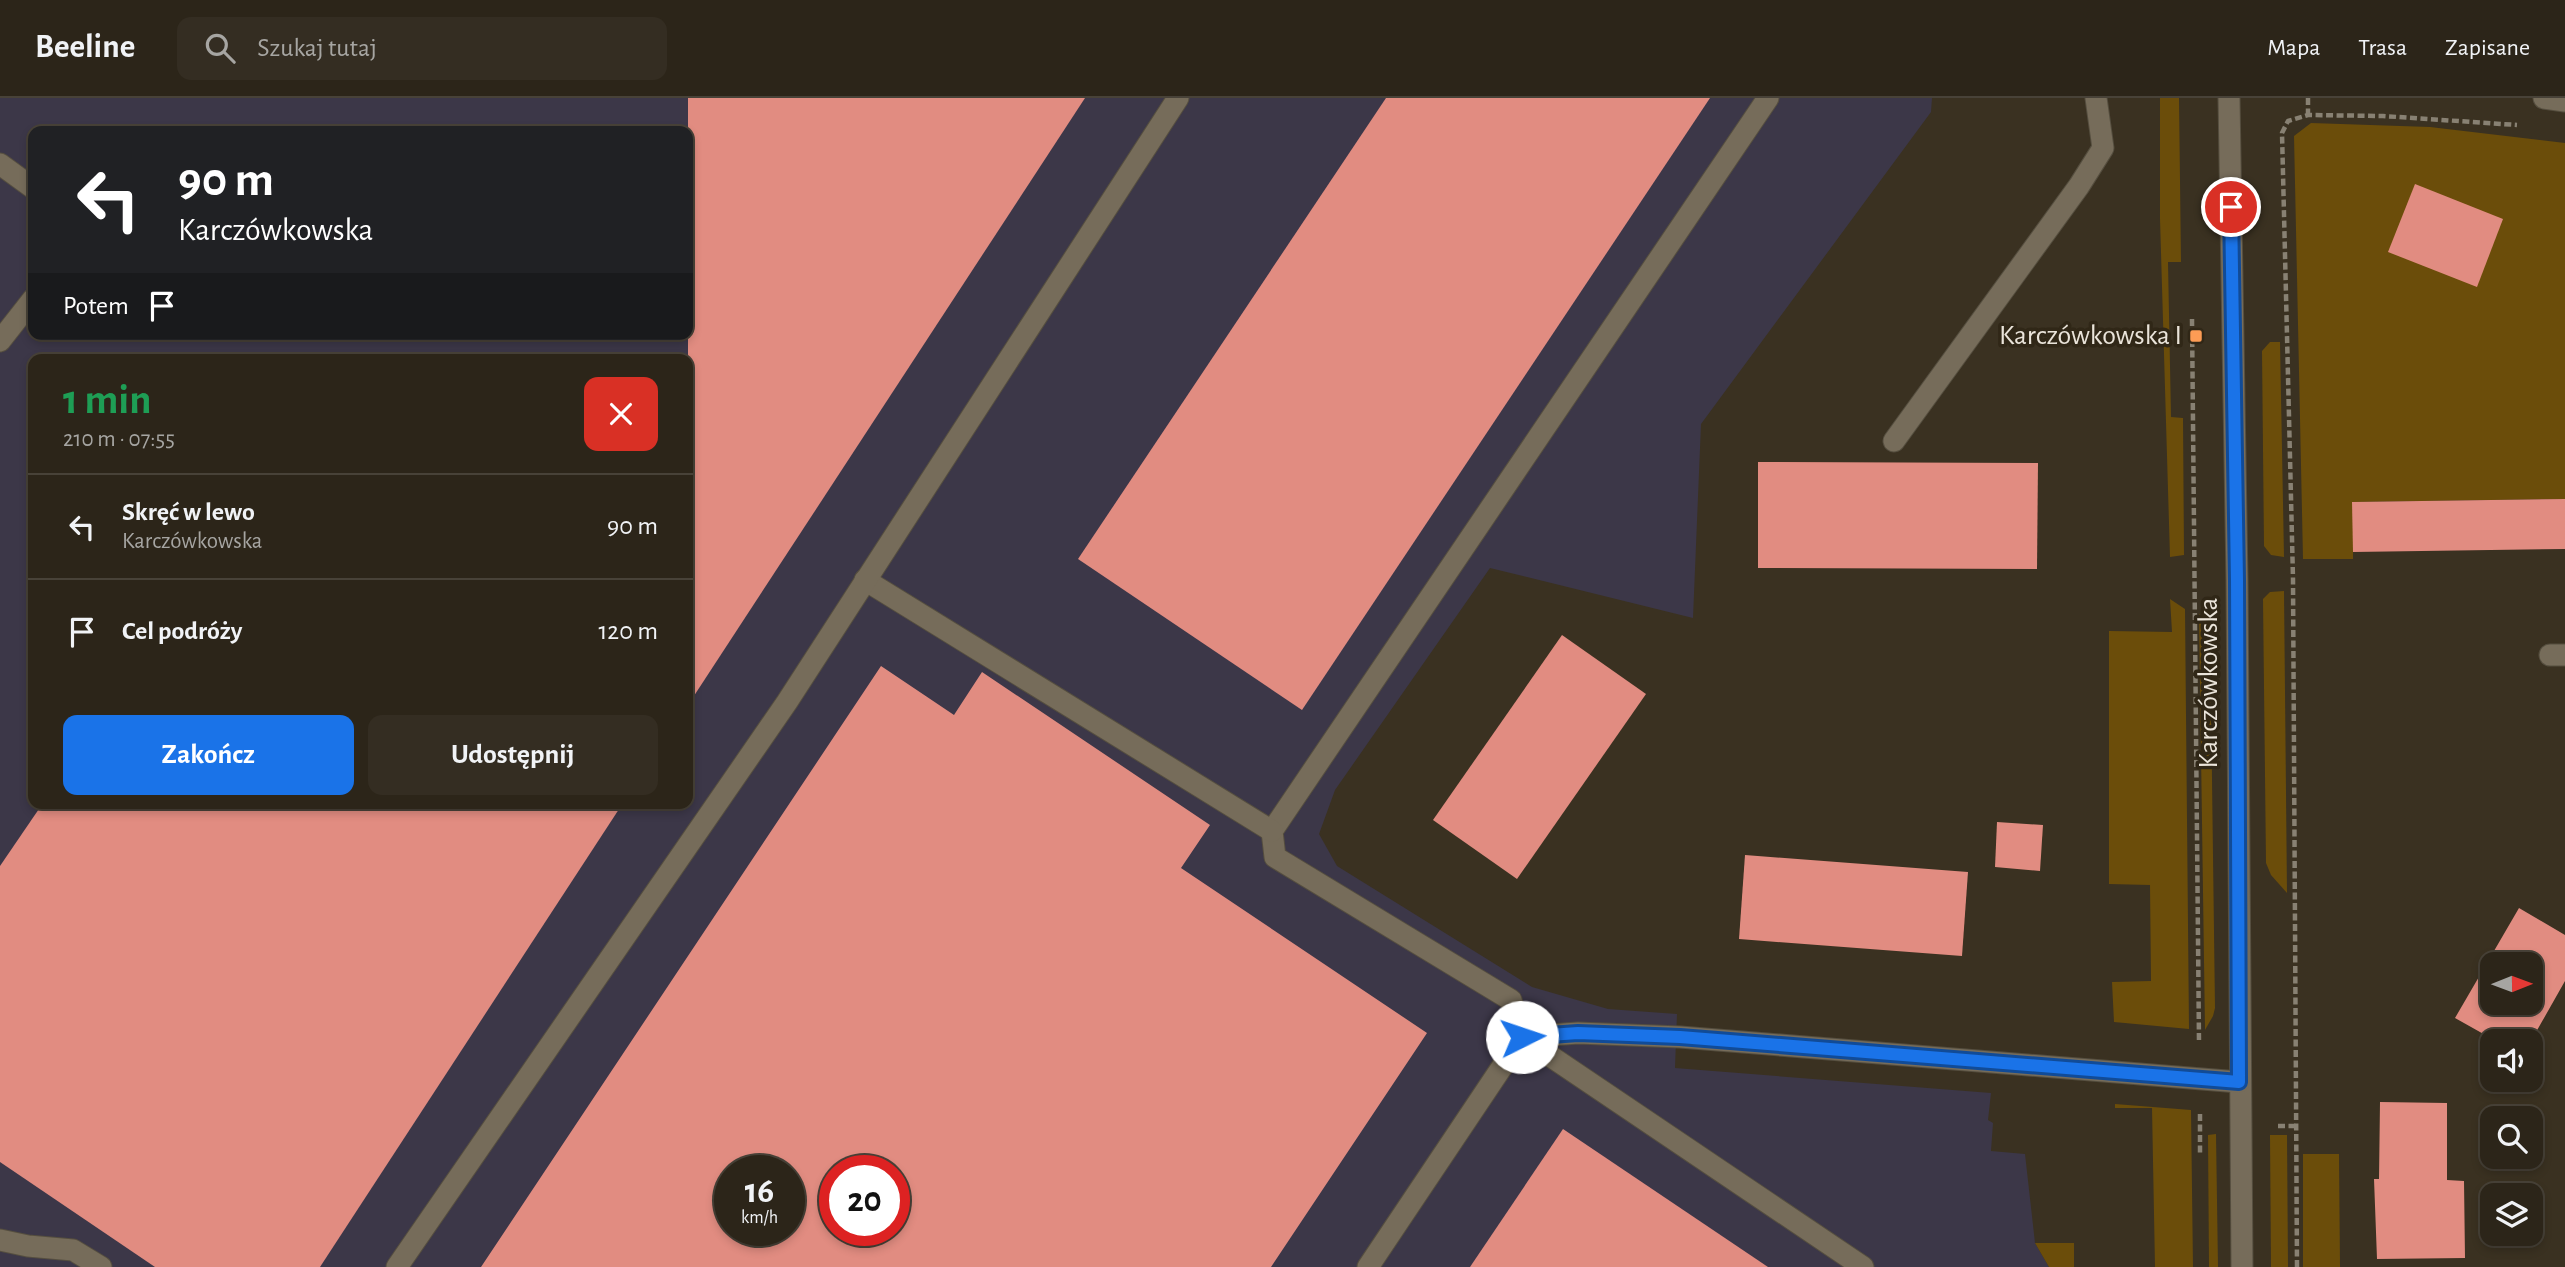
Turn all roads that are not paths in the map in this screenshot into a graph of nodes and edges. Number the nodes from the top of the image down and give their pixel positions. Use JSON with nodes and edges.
{"nodes":[{"id":1,"x":1178,"y":98,"type":"edge"},
{"id":2,"x":1768,"y":98,"type":"edge"},
{"id":3,"x":2096,"y":98,"type":"edge"},
{"id":4,"x":2229,"y":98,"type":"edge"},
{"id":5,"x":2544,"y":98,"type":"edge"},
{"id":6,"x":2565,"y":102,"type":"edge"},
{"id":7,"x":0,"y":164,"type":"edge"},
{"id":8,"x":28,"y":184,"type":"edge"},
{"id":9,"x":28,"y":305,"type":"edge"},
{"id":10,"x":0,"y":341,"type":"edge"},
{"id":11,"x":1894,"y":441,"type":"dead end"},
{"id":12,"x":865,"y":580,"type":"junction"},
{"id":13,"x":1272,"y":831,"type":"junction"},
{"id":14,"x":1522,"y":1037,"type":"junction"},
{"id":15,"x":2239,"y":1082,"type":"junction"},
{"id":16,"x":0,"y":1240,"type":"edge"},
{"id":17,"x":101,"y":1267,"type":"edge"},
{"id":18,"x":397,"y":1267,"type":"edge"},
{"id":19,"x":1368,"y":1267,"type":"edge"},
{"id":20,"x":1863,"y":1267,"type":"edge"},
{"id":21,"x":2242,"y":1267,"type":"edge"}],
"edges":[{"from":1,"to":12,"type":"street"},
{"from":2,"to":13,"type":"street"},
{"from":3,"to":11,"type":"street"},
{"from":4,"to":15,"type":"street","name":"Karczówkowska"},
{"from":5,"to":6,"type":"street"},
{"from":7,"to":8,"type":"street"},
{"from":9,"to":10,"type":"street"},
{"from":12,"to":13,"type":"street"},
{"from":12,"to":18,"type":"street"},
{"from":13,"to":14,"type":"street"},
{"from":14,"to":15,"type":"street"},
{"from":14,"to":19,"type":"street"},
{"from":14,"to":20,"type":"street"},
{"from":15,"to":21,"type":"street","name":"Karczówkowska"},
{"from":16,"to":17,"type":"street"}]}
